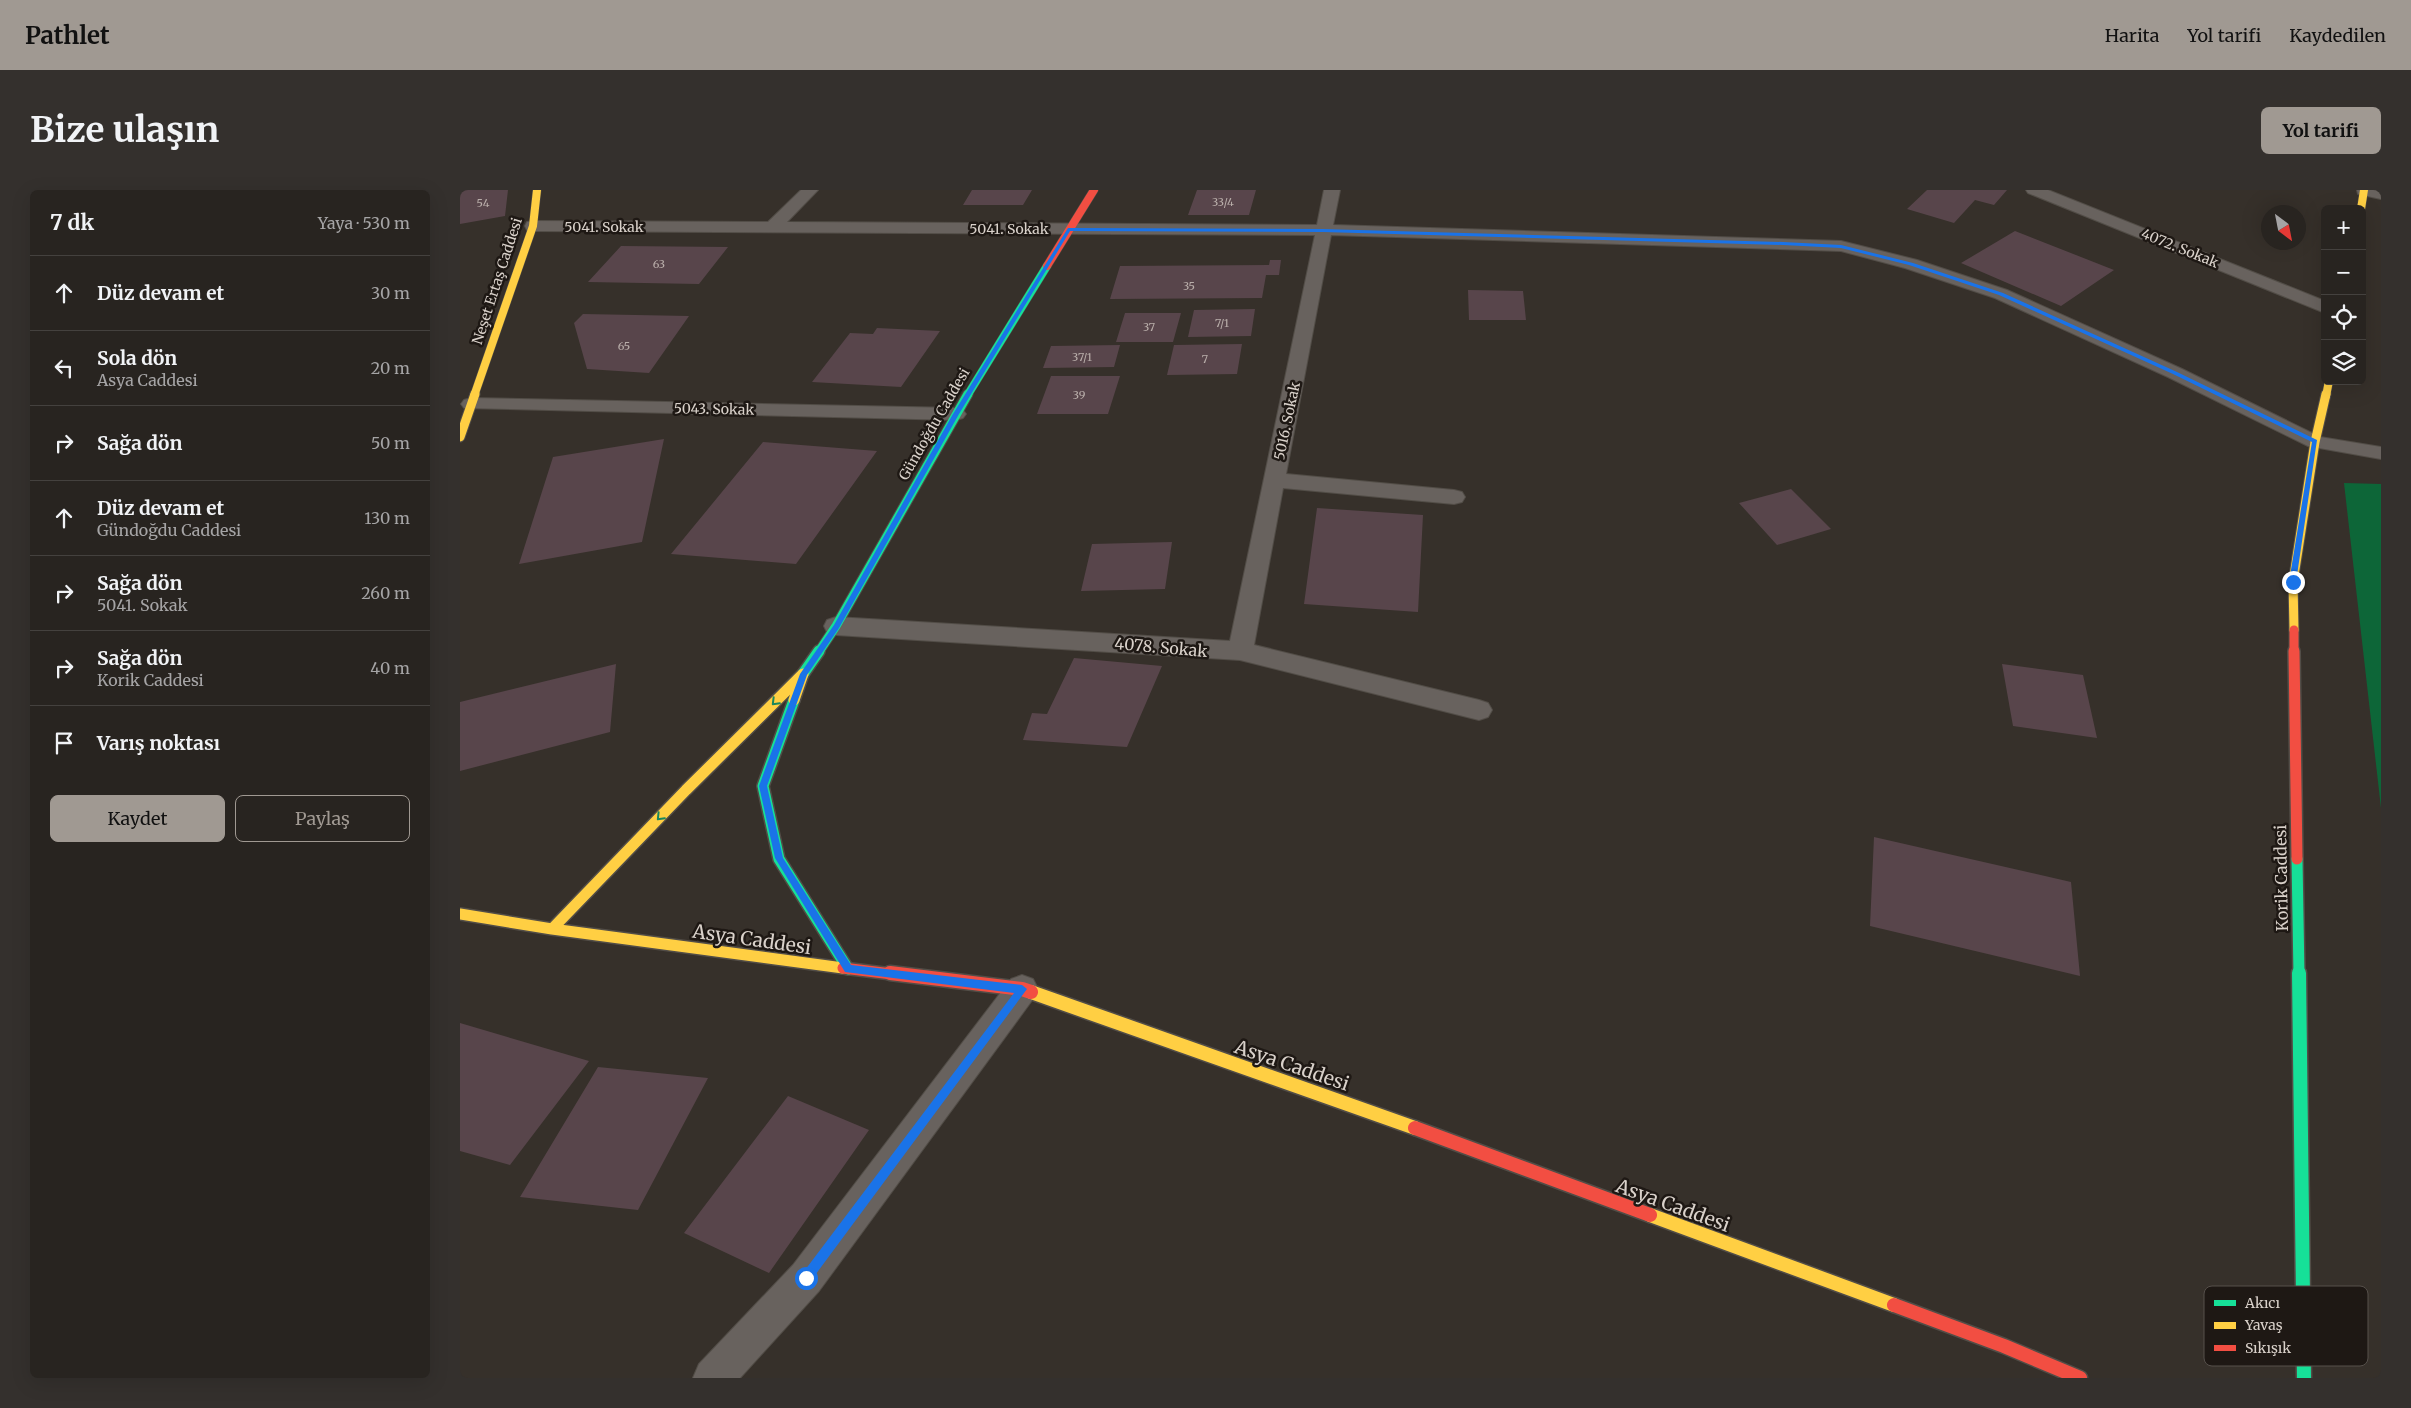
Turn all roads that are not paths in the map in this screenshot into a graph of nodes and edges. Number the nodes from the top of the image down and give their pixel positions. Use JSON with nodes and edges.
{"nodes":[{"id":1,"x":537,"y":190,"type":"edge"},
{"id":2,"x":810,"y":190,"type":"edge"},
{"id":3,"x":1094,"y":190,"type":"edge"},
{"id":4,"x":1332,"y":190,"type":"edge"},
{"id":5,"x":2034,"y":190,"type":"edge"},
{"id":6,"x":2364,"y":190,"type":"edge"},
{"id":7,"x":2381,"y":194,"type":"edge"},
{"id":8,"x":2362,"y":205,"type":"edge"},
{"id":9,"x":533,"y":226,"type":"junction"},
{"id":10,"x":772,"y":228,"type":"junction"},
{"id":11,"x":1068,"y":230,"type":"junction"},
{"id":12,"x":1323,"y":230,"type":"junction"},
{"id":13,"x":2321,"y":306,"type":"edge"},
{"id":14,"x":2328,"y":385,"type":"edge"},
{"id":15,"x":472,"y":404,"type":"junction"},
{"id":16,"x":956,"y":414,"type":"junction"},
{"id":17,"x":460,"y":437,"type":"edge"},
{"id":18,"x":2315,"y":442,"type":"junction"},
{"id":19,"x":2381,"y":453,"type":"edge"},
{"id":20,"x":1275,"y":480,"type":"junction"},
{"id":21,"x":1454,"y":497,"type":"dead end"},
{"id":22,"x":836,"y":626,"type":"junction"},
{"id":23,"x":1240,"y":652,"type":"junction"},
{"id":24,"x":803,"y":674,"type":"junction"},
{"id":25,"x":1479,"y":710,"type":"dead end"},
{"id":26,"x":460,"y":914,"type":"edge"},
{"id":27,"x":552,"y":929,"type":"junction"},
{"id":28,"x":848,"y":969,"type":"junction"},
{"id":29,"x":1022,"y":989,"type":"junction"},
{"id":30,"x":2303,"y":1286,"type":"edge"},
{"id":31,"x":713,"y":1378,"type":"edge"},
{"id":32,"x":2080,"y":1378,"type":"edge"}],
"edges":[{"from":1,"to":9,"type":"street","name":"Neşet Ertaş Caddesi"},
{"from":2,"to":10,"type":"street"},
{"from":3,"to":11,"type":"street","name":"Gündoğdu Caddesi"},
{"from":4,"to":12,"type":"street","name":"5016. Sokak"},
{"from":5,"to":13,"type":"street","name":"4072. Sokak"},
{"from":6,"to":7,"type":"street"},
{"from":6,"to":8,"type":"street"},
{"from":9,"to":10,"type":"street","name":"5041. Sokak"},
{"from":9,"to":15,"type":"street","name":"Neşet Ertaş Caddesi"},
{"from":10,"to":11,"type":"street","name":"5041. Sokak"},
{"from":11,"to":12,"type":"street","name":"5041. Sokak"},
{"from":11,"to":16,"type":"street","name":"Gündoğdu Caddesi"},
{"from":12,"to":18,"type":"street","name":"5041. Sokak"},
{"from":12,"to":20,"type":"street","name":"5016. Sokak"},
{"from":14,"to":18,"type":"street","name":"Korik Caddesi"},
{"from":15,"to":16,"type":"street","name":"5043. Sokak"},
{"from":15,"to":17,"type":"street","name":"Neşet Ertaş Caddesi"},
{"from":16,"to":22,"type":"street","name":"Gündoğdu Caddesi"},
{"from":18,"to":19,"type":"street","name":"5041. Sokak"},
{"from":18,"to":30,"type":"street","name":"Korik Caddesi"},
{"from":20,"to":21,"type":"street"},
{"from":20,"to":23,"type":"street","name":"5016. Sokak"},
{"from":22,"to":23,"type":"street","name":"4078. Sokak"},
{"from":22,"to":24,"type":"street","name":"Gündoğdu Caddesi"},
{"from":23,"to":25,"type":"street","name":"4078. Sokak"},
{"from":24,"to":27,"type":"street","one_way":true},
{"from":24,"to":28,"type":"street"},
{"from":26,"to":27,"type":"street","name":"Asya Caddesi"},
{"from":27,"to":28,"type":"street","name":"Asya Caddesi"},
{"from":28,"to":29,"type":"street","name":"Asya Caddesi"},
{"from":29,"to":31,"type":"street"},
{"from":29,"to":32,"type":"street","name":"Asya Caddesi"}]}
